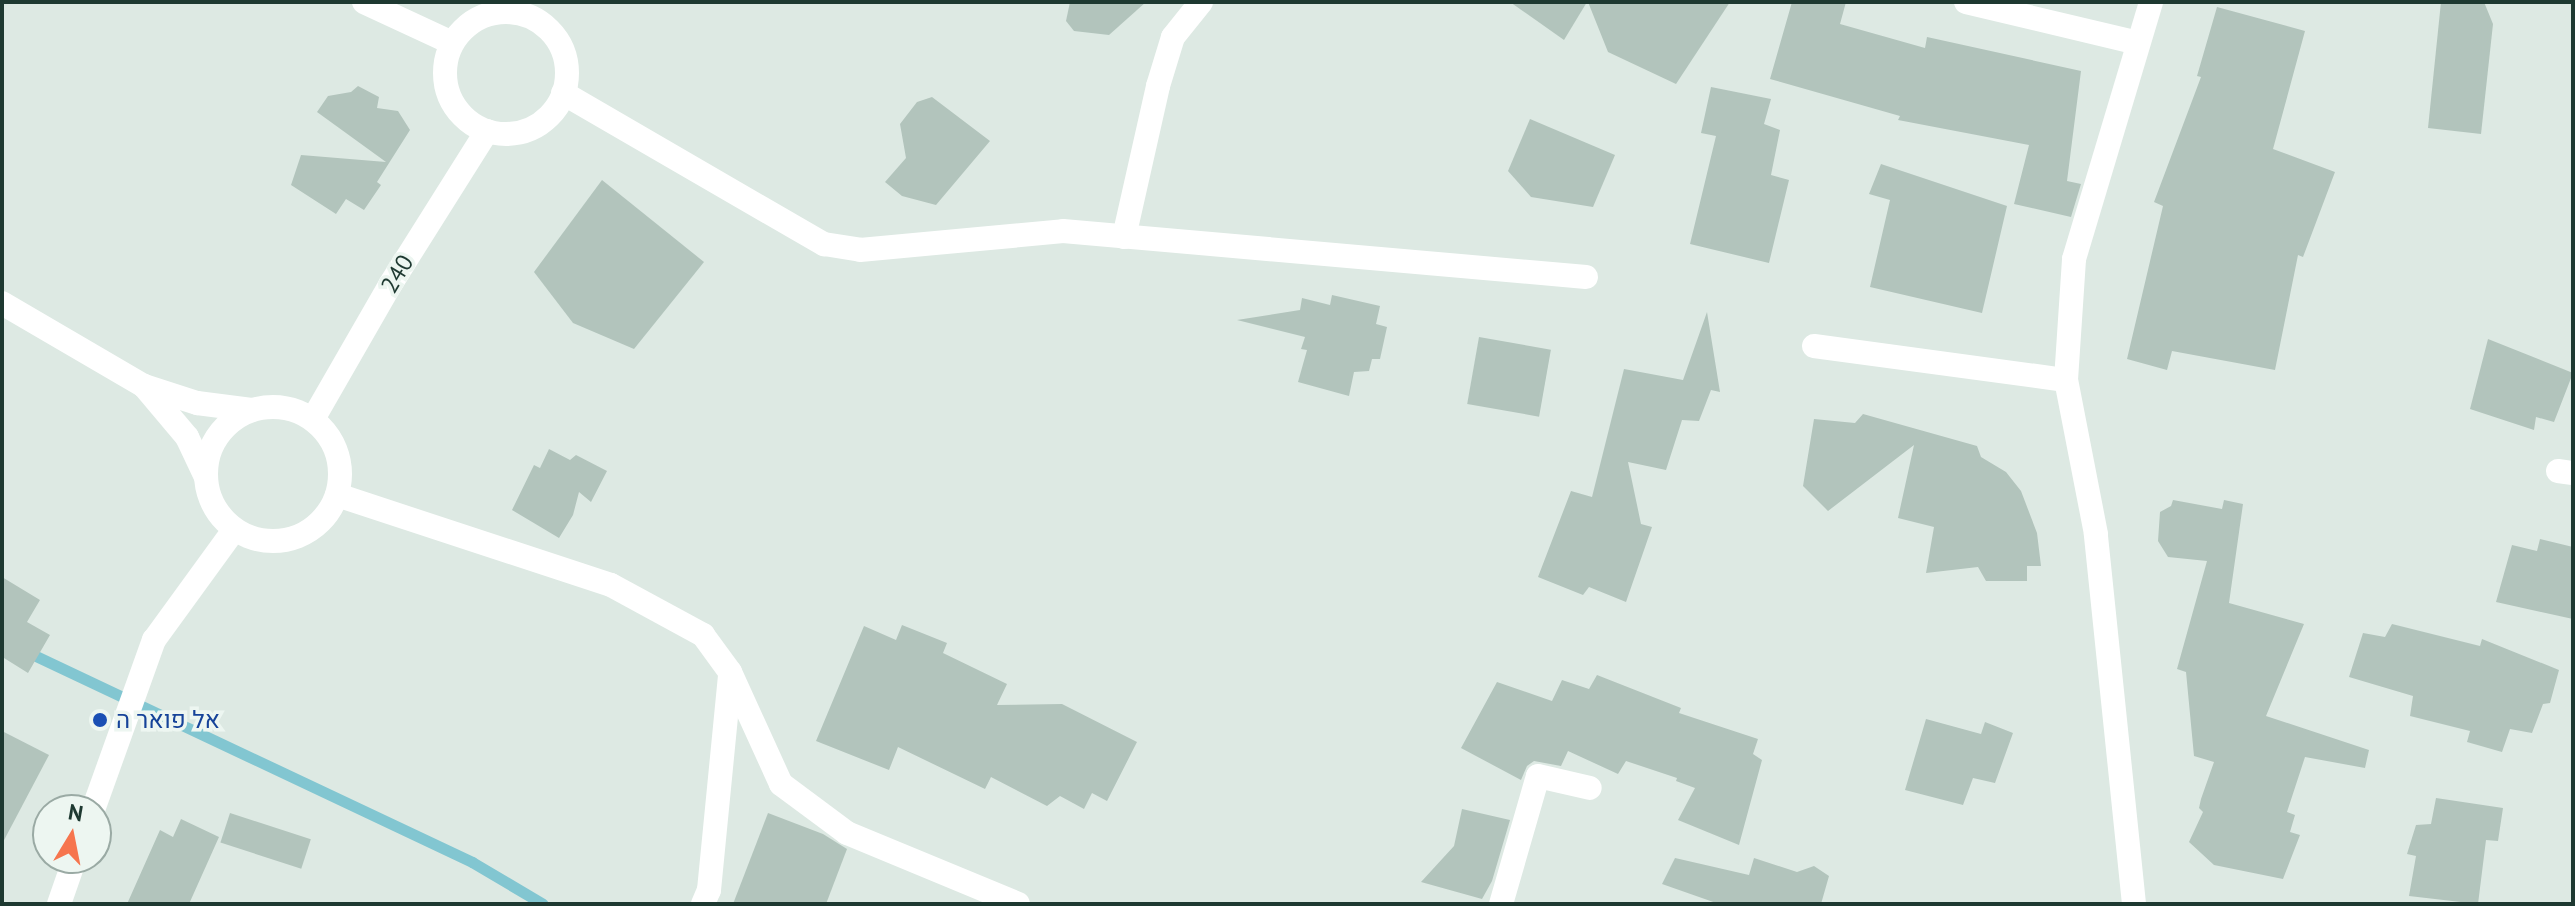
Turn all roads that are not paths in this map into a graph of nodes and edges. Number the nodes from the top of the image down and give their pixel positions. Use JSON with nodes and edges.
{"nodes":[{"id":1,"x":364,"y":2,"type":"edge"},
{"id":2,"x":1201,"y":2,"type":"edge"},
{"id":3,"x":1966,"y":2,"type":"edge"},
{"id":4,"x":2151,"y":2,"type":"edge"},
{"id":5,"x":517,"y":7,"type":"edge"},
{"id":6,"x":452,"y":43,"type":"junction"},
{"id":7,"x":2138,"y":43,"type":"junction"},
{"id":8,"x":563,"y":93,"type":"junction"},
{"id":9,"x":487,"y":131,"type":"junction"},
{"id":10,"x":1124,"y":237,"type":"junction"},
{"id":11,"x":1586,"y":277,"type":"dead end"},
{"id":12,"x":2,"y":303,"type":"edge"},
{"id":13,"x":1814,"y":346,"type":"dead end"},
{"id":14,"x":2066,"y":380,"type":"junction"},
{"id":15,"x":144,"y":386,"type":"junction"},
{"id":16,"x":252,"y":410,"type":"junction"},
{"id":17,"x":313,"y":419,"type":"junction"},
{"id":18,"x":205,"y":475,"type":"junction"},
{"id":19,"x":337,"y":495,"type":"junction"},
{"id":20,"x":234,"y":530,"type":"junction"},
{"id":21,"x":730,"y":672,"type":"junction"},
{"id":22,"x":1590,"y":788,"type":"dead end"},
{"id":23,"x":99,"y":794,"type":"edge"},
{"id":24,"x":69,"y":874,"type":"edge"},
{"id":25,"x":59,"y":904,"type":"edge"},
{"id":26,"x":703,"y":904,"type":"edge"},
{"id":27,"x":1018,"y":904,"type":"edge"},
{"id":28,"x":1501,"y":904,"type":"edge"},
{"id":29,"x":2134,"y":904,"type":"edge"}],
"edges":[{"from":1,"to":6,"type":"street"},
{"from":2,"to":10,"type":"street"},
{"from":3,"to":7,"type":"street"},
{"from":4,"to":7,"type":"street"},
{"from":5,"to":6,"type":"street"},
{"from":5,"to":8,"type":"street"},
{"from":6,"to":9,"type":"street"},
{"from":7,"to":14,"type":"street"},
{"from":8,"to":9,"type":"street"},
{"from":8,"to":10,"type":"street"},
{"from":9,"to":17,"type":"street","name":"240"},
{"from":10,"to":11,"type":"street"},
{"from":12,"to":15,"type":"street"},
{"from":13,"to":14,"type":"street"},
{"from":14,"to":29,"type":"street"},
{"from":15,"to":16,"type":"street"},
{"from":15,"to":18,"type":"street"},
{"from":16,"to":17,"type":"street"},
{"from":16,"to":18,"type":"street"},
{"from":17,"to":19,"type":"street"},
{"from":18,"to":20,"type":"street"},
{"from":19,"to":20,"type":"street"},
{"from":19,"to":21,"type":"street"},
{"from":20,"to":23,"type":"street"},
{"from":21,"to":26,"type":"street"},
{"from":21,"to":27,"type":"street"},
{"from":22,"to":28,"type":"street"},
{"from":24,"to":25,"type":"street"}]}
